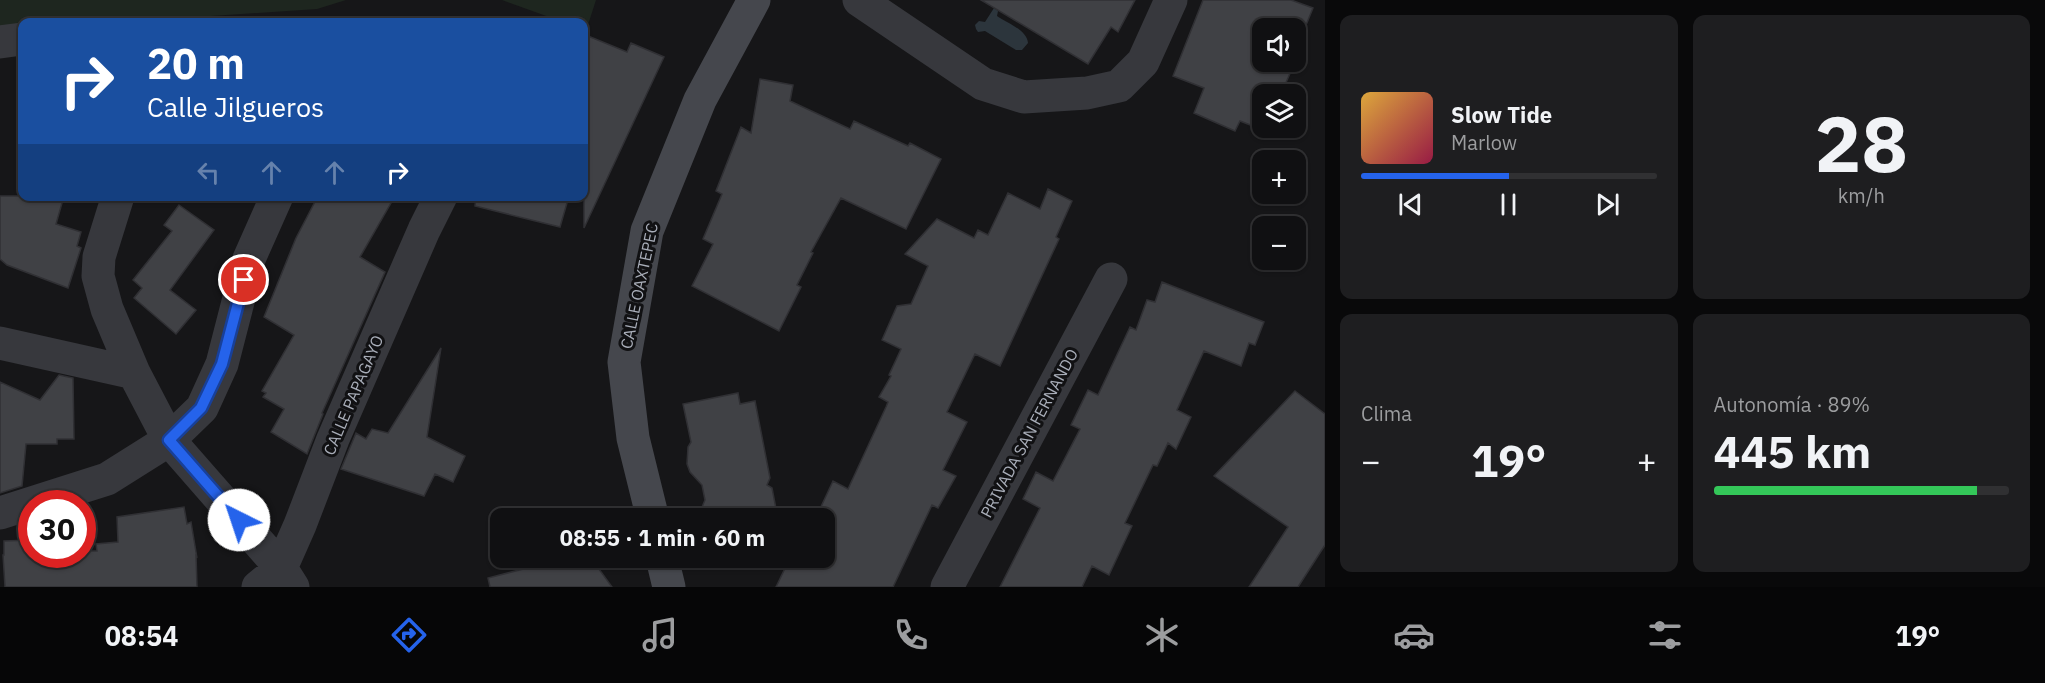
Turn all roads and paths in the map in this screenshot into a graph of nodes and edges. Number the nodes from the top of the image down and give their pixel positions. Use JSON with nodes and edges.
{"nodes":[{"id":1,"x":754,"y":0,"type":"edge"},
{"id":2,"x":859,"y":0,"type":"edge"},
{"id":3,"x":1171,"y":0,"type":"edge"},
{"id":4,"x":18,"y":40,"type":"edge"},
{"id":5,"x":0,"y":42,"type":"edge"},
{"id":6,"x":116,"y":201,"type":"edge"},
{"id":7,"x":275,"y":201,"type":"edge"},
{"id":8,"x":438,"y":201,"type":"edge"},
{"id":9,"x":1111,"y":279,"type":"dead end"},
{"id":10,"x":0,"y":343,"type":"edge"},
{"id":11,"x":134,"y":373,"type":"junction"},
{"id":12,"x":169,"y":440,"type":"junction"},
{"id":13,"x":650,"y":508,"type":"edge"},
{"id":14,"x":0,"y":513,"type":"edge"},
{"id":15,"x":664,"y":568,"type":"edge"},
{"id":16,"x":277,"y":581,"type":"edge"},
{"id":17,"x":669,"y":587,"type":"edge"},
{"id":18,"x":947,"y":587,"type":"edge"}],
"edges":[{"from":1,"to":13,"type":"main road","name":"CALLE OAXTEPEC"},
{"from":2,"to":3,"type":"street"},
{"from":4,"to":5,"type":"street"},
{"from":6,"to":11,"type":"street"},
{"from":7,"to":12,"type":"street"},
{"from":8,"to":16,"type":"street","name":"CALLE PAPAGAYO"},
{"from":9,"to":18,"type":"street","name":"PRIVADA SAN FERNANDO"},
{"from":10,"to":11,"type":"street"},
{"from":11,"to":12,"type":"street"},
{"from":12,"to":14,"type":"street"},
{"from":12,"to":16,"type":"street"},
{"from":15,"to":17,"type":"main road"}]}
